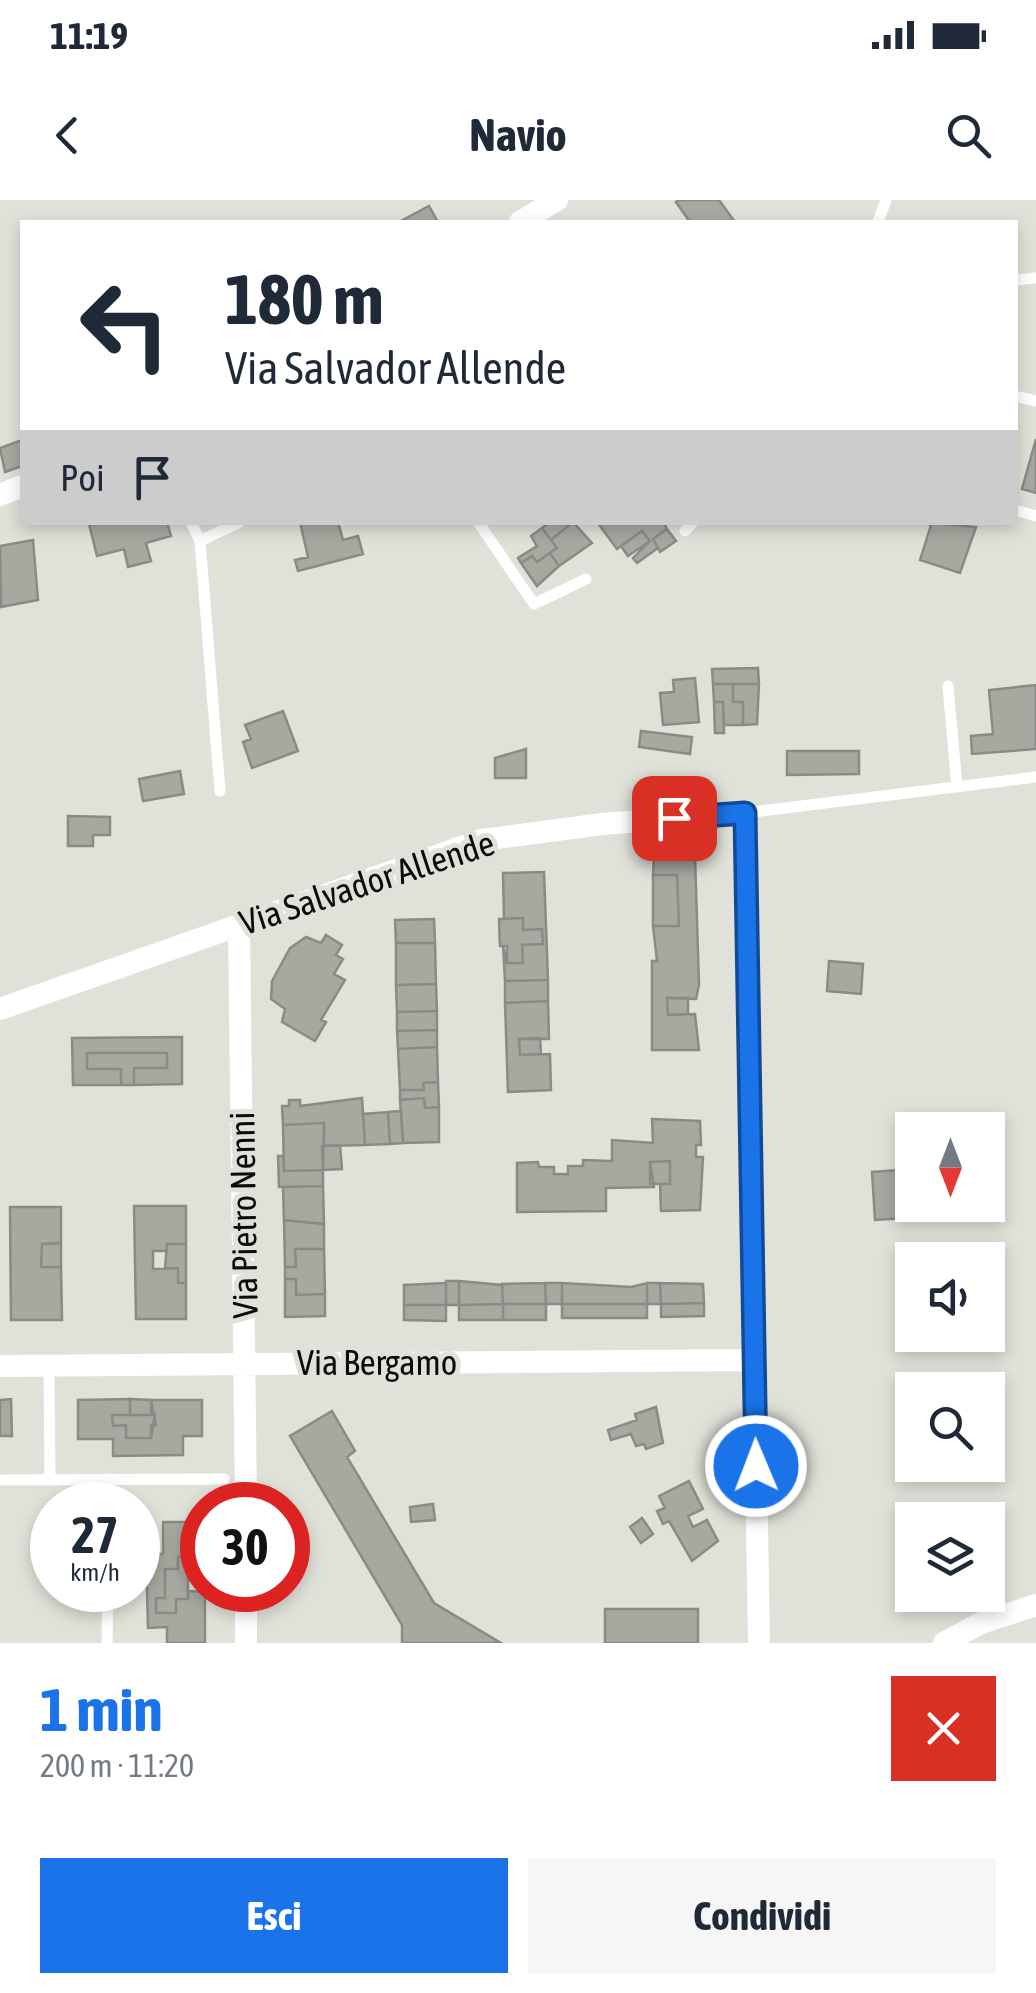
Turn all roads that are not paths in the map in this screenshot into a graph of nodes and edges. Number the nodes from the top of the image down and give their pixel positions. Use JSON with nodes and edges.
{"nodes":[{"id":1,"x":558,"y":200,"type":"edge"},
{"id":2,"x":523,"y":220,"type":"edge"},
{"id":3,"x":192,"y":525,"type":"edge"},
{"id":4,"x":234,"y":525,"type":"edge"},
{"id":5,"x":480,"y":525,"type":"edge"},
{"id":6,"x":200,"y":541,"type":"junction"},
{"id":7,"x":586,"y":578,"type":"dead end"},
{"id":8,"x":948,"y":686,"type":"dead end"},
{"id":9,"x":1036,"y":777,"type":"edge"},
{"id":10,"x":957,"y":786,"type":"junction"},
{"id":11,"x":220,"y":791,"type":"dead end"},
{"id":12,"x":745,"y":813,"type":"junction"},
{"id":13,"x":239,"y":926,"type":"junction"},
{"id":14,"x":0,"y":1009,"type":"edge"},
{"id":15,"x":754,"y":1360,"type":"junction"},
{"id":16,"x":246,"y":1364,"type":"junction"},
{"id":17,"x":0,"y":1366,"type":"edge"},
{"id":18,"x":49,"y":1366,"type":"junction"},
{"id":19,"x":224,"y":1479,"type":"dead end"},
{"id":20,"x":0,"y":1480,"type":"edge"},
{"id":21,"x":50,"y":1480,"type":"junction"},
{"id":22,"x":109,"y":1480,"type":"joint"},
{"id":23,"x":246,"y":1482,"type":"edge"},
{"id":24,"x":1036,"y":1605,"type":"edge"},
{"id":25,"x":108,"y":1612,"type":"edge"},
{"id":26,"x":246,"y":1612,"type":"edge"},
{"id":27,"x":107,"y":1643,"type":"edge"},
{"id":28,"x":246,"y":1643,"type":"edge"},
{"id":29,"x":759,"y":1643,"type":"edge"},
{"id":30,"x":944,"y":1643,"type":"edge"}],
"edges":[{"from":1,"to":2,"type":"street"},
{"from":3,"to":6,"type":"lane"},
{"from":4,"to":6,"type":"lane"},
{"from":5,"to":7,"type":"lane"},
{"from":6,"to":11,"type":"lane"},
{"from":8,"to":10,"type":"lane"},
{"from":9,"to":10,"type":"lane"},
{"from":10,"to":12,"type":"lane"},
{"from":12,"to":13,"type":"street","name":"Via Salvador Allende"},
{"from":12,"to":15,"type":"street"},
{"from":13,"to":14,"type":"street","name":"Via Salvador Allende"},
{"from":13,"to":16,"type":"street","name":"Via Pietro Nenni"},
{"from":15,"to":16,"type":"street","name":"Via Bergamo"},
{"from":15,"to":29,"type":"street"},
{"from":16,"to":18,"type":"street","name":"Via Bergamo"},
{"from":16,"to":23,"type":"street","name":"Via Pietro Nenni"},
{"from":17,"to":18,"type":"street","name":"Via Bergamo"},
{"from":18,"to":21,"type":"lane"},
{"from":19,"to":22,"type":"lane"},
{"from":20,"to":21,"type":"lane"},
{"from":21,"to":22,"type":"lane"},
{"from":24,"to":30,"type":"street"},
{"from":25,"to":27,"type":"lane"},
{"from":26,"to":28,"type":"street"}]}
